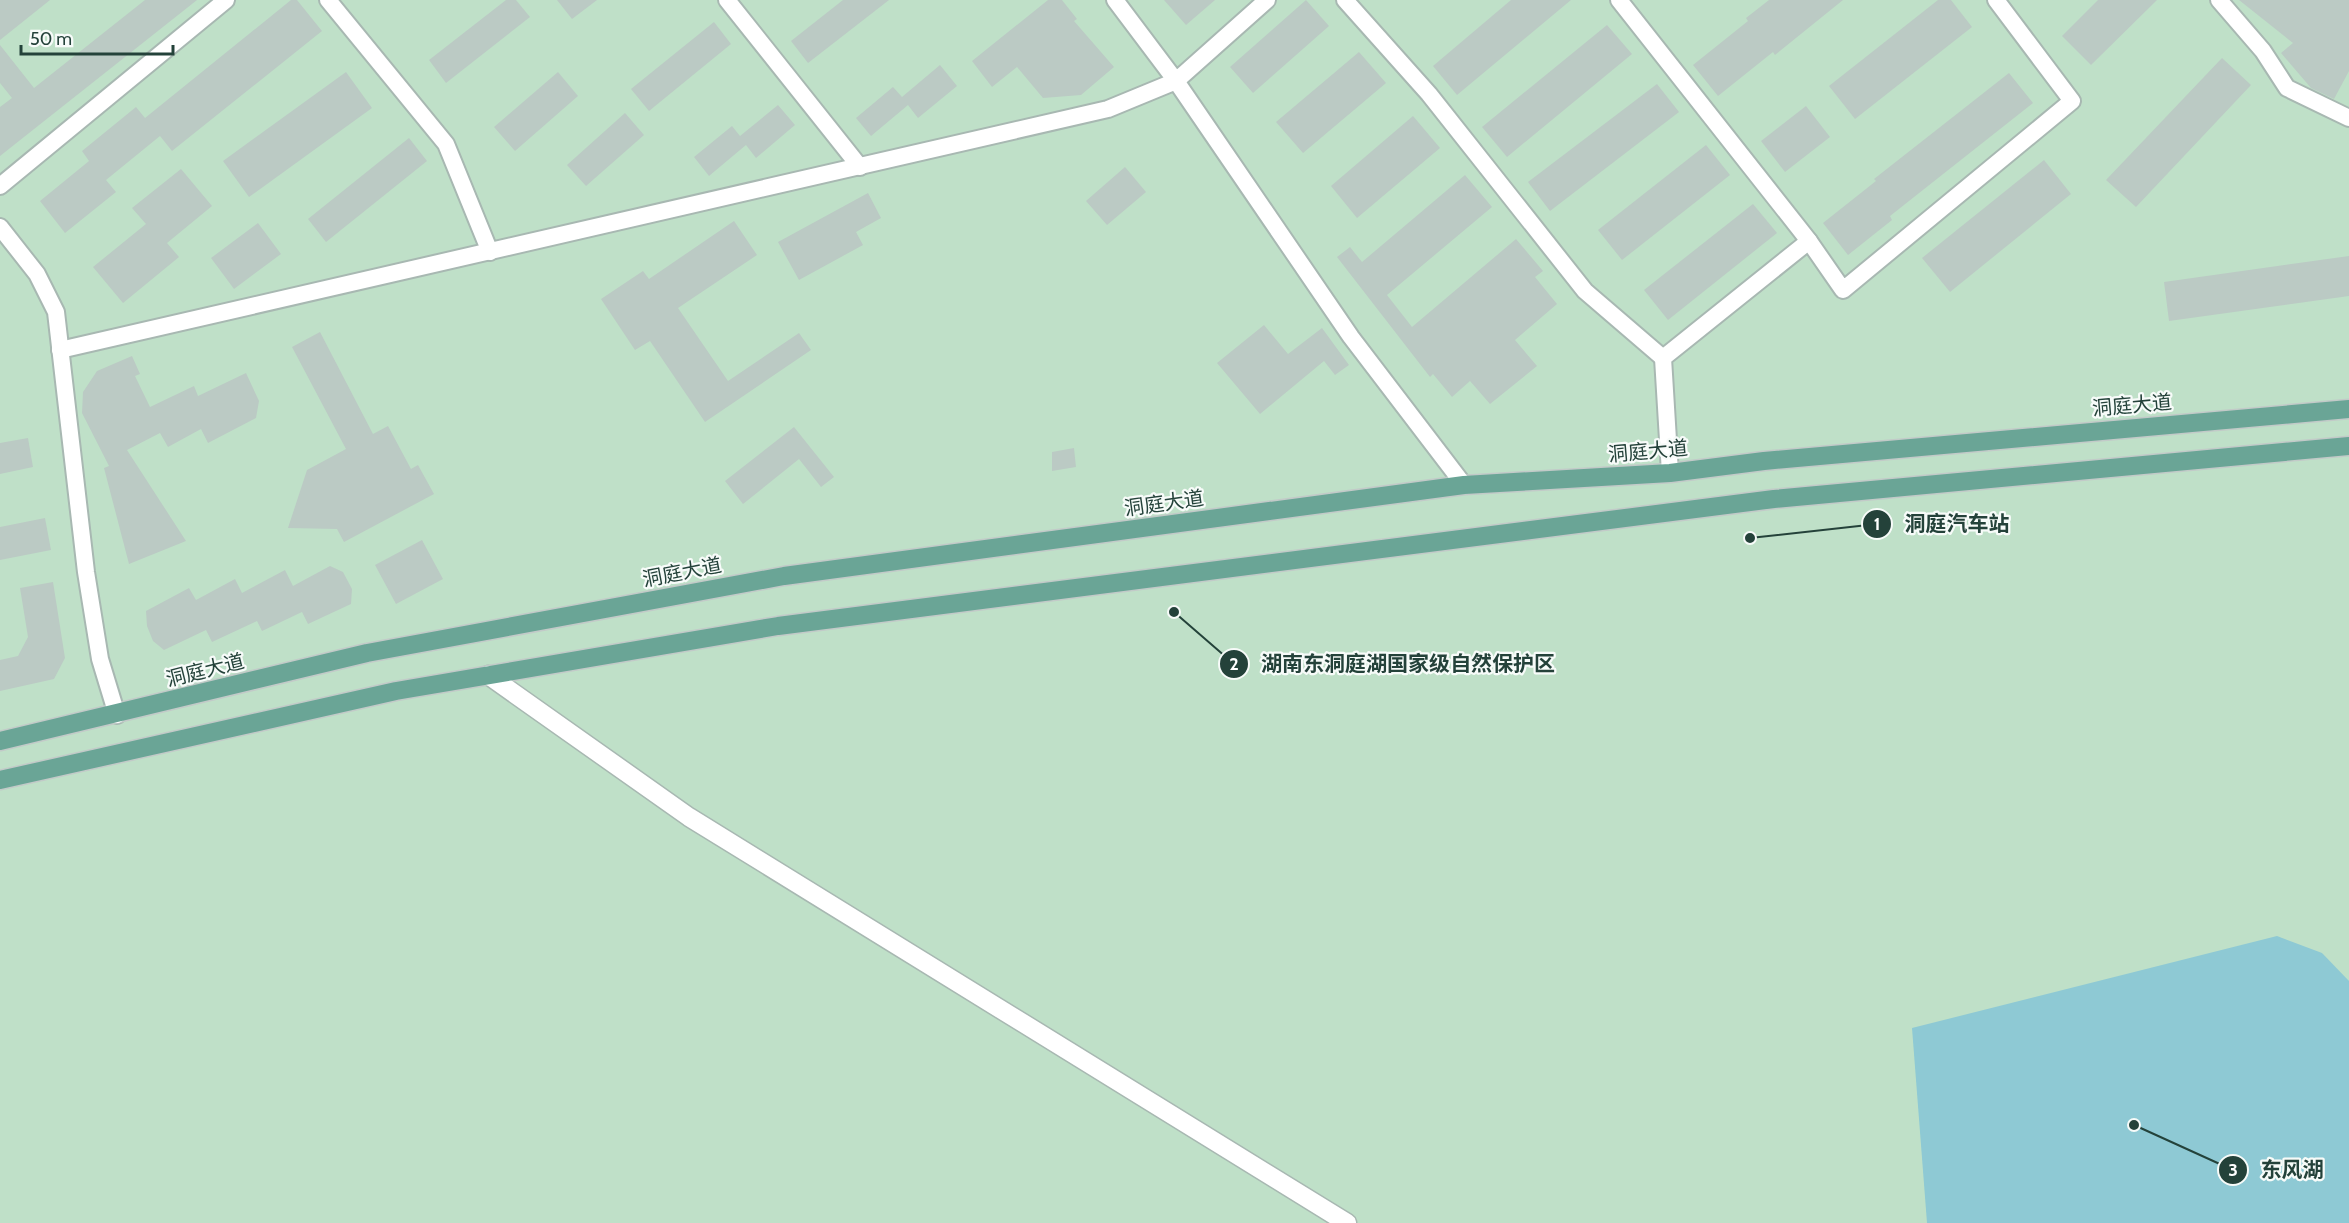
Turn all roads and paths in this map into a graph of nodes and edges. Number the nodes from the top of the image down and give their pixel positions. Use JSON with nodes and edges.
{"nodes":[{"id":1,"x":226,"y":0,"type":"edge"},
{"id":2,"x":328,"y":0,"type":"edge"},
{"id":3,"x":727,"y":0,"type":"edge"},
{"id":4,"x":1115,"y":0,"type":"edge"},
{"id":5,"x":1267,"y":0,"type":"edge"},
{"id":6,"x":1345,"y":0,"type":"edge"},
{"id":7,"x":1619,"y":0,"type":"edge"},
{"id":8,"x":1996,"y":0,"type":"edge"},
{"id":9,"x":2219,"y":0,"type":"edge"},
{"id":10,"x":1176,"y":81,"type":"junction"},
{"id":11,"x":2349,"y":118,"type":"edge"},
{"id":12,"x":860,"y":166,"type":"junction"},
{"id":13,"x":0,"y":186,"type":"edge"},
{"id":14,"x":0,"y":227,"type":"edge"},
{"id":15,"x":1809,"y":241,"type":"junction"},
{"id":16,"x":490,"y":252,"type":"junction"},
{"id":17,"x":60,"y":350,"type":"junction"},
{"id":18,"x":1663,"y":358,"type":"junction"},
{"id":19,"x":2349,"y":409,"type":"edge"},
{"id":20,"x":2349,"y":446,"type":"edge"},
{"id":21,"x":1670,"y":473,"type":"junction"},
{"id":22,"x":1464,"y":486,"type":"junction"},
{"id":23,"x":488,"y":675,"type":"junction"},
{"id":24,"x":117,"y":715,"type":"junction"},
{"id":25,"x":0,"y":741,"type":"edge"},
{"id":26,"x":0,"y":780,"type":"edge"},
{"id":27,"x":1347,"y":1223,"type":"edge"}],
"edges":[{"from":1,"to":13,"type":"street"},
{"from":2,"to":16,"type":"street"},
{"from":3,"to":12,"type":"street"},
{"from":4,"to":10,"type":"street"},
{"from":5,"to":10,"type":"street"},
{"from":6,"to":18,"type":"street"},
{"from":7,"to":15,"type":"street"},
{"from":8,"to":15,"type":"street"},
{"from":9,"to":11,"type":"street"},
{"from":10,"to":12,"type":"street"},
{"from":10,"to":22,"type":"street"},
{"from":12,"to":16,"type":"street"},
{"from":14,"to":17,"type":"street"},
{"from":15,"to":18,"type":"street"},
{"from":16,"to":17,"type":"street"},
{"from":17,"to":24,"type":"street"},
{"from":18,"to":21,"type":"street"},
{"from":19,"to":21,"type":"main road","name":"洞庭大道"},
{"from":20,"to":23,"type":"main road"},
{"from":21,"to":22,"type":"main road","name":"洞庭大道"},
{"from":22,"to":24,"type":"main road","name":"洞庭大道"},
{"from":23,"to":26,"type":"main road"},
{"from":23,"to":27,"type":"street"},
{"from":24,"to":25,"type":"main road","name":"洞庭大道"}]}
